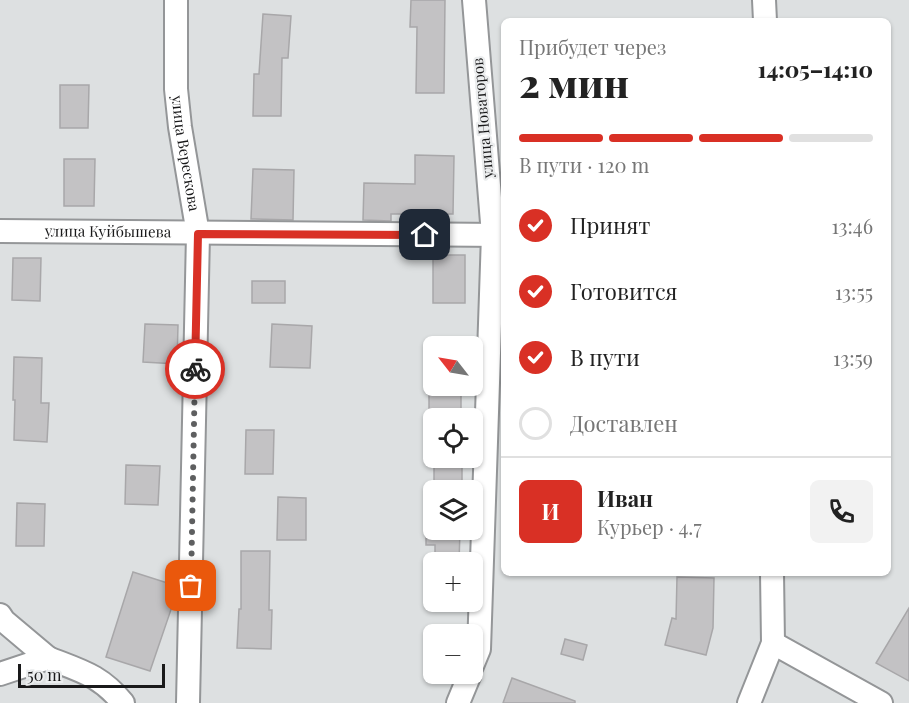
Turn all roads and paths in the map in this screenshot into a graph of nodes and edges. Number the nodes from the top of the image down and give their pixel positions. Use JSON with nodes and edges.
{"nodes":[{"id":1,"x":176,"y":0,"type":"edge"},
{"id":2,"x":474,"y":0,"type":"edge"},
{"id":3,"x":764,"y":0,"type":"edge"},
{"id":4,"x":765,"y":18,"type":"edge"},
{"id":5,"x":0,"y":231,"type":"edge"},
{"id":6,"x":198,"y":234,"type":"junction"},
{"id":7,"x":498,"y":235,"type":"edge"},
{"id":8,"x":772,"y":576,"type":"edge"},
{"id":9,"x":0,"y":615,"type":"edge"},
{"id":10,"x":480,"y":624,"type":"edge"},
{"id":11,"x":773,"y":643,"type":"junction"},
{"id":12,"x":48,"y":658,"type":"junction"},
{"id":13,"x":0,"y":674,"type":"edge"},
{"id":14,"x":466,"y":684,"type":"edge"},
{"id":15,"x":123,"y":703,"type":"edge"},
{"id":16,"x":188,"y":703,"type":"edge"},
{"id":17,"x":458,"y":703,"type":"edge"},
{"id":18,"x":749,"y":703,"type":"edge"},
{"id":19,"x":881,"y":703,"type":"edge"}],
"edges":[{"from":1,"to":6,"type":"street","name":"улица Верескова"},
{"from":2,"to":7,"type":"street","name":"улица Новаторов"},
{"from":3,"to":4,"type":"street"},
{"from":5,"to":6,"type":"street","name":"улица Куйбышева"},
{"from":6,"to":7,"type":"street","name":"улица Куйбышева"},
{"from":6,"to":16,"type":"street","name":"улица Верескова"},
{"from":7,"to":10,"type":"street","name":"улица Новаторов"},
{"from":8,"to":11,"type":"street"},
{"from":9,"to":12,"type":"street"},
{"from":11,"to":18,"type":"street"},
{"from":11,"to":19,"type":"street"},
{"from":12,"to":13,"type":"street"},
{"from":12,"to":15,"type":"street"},
{"from":14,"to":17,"type":"street"}]}
